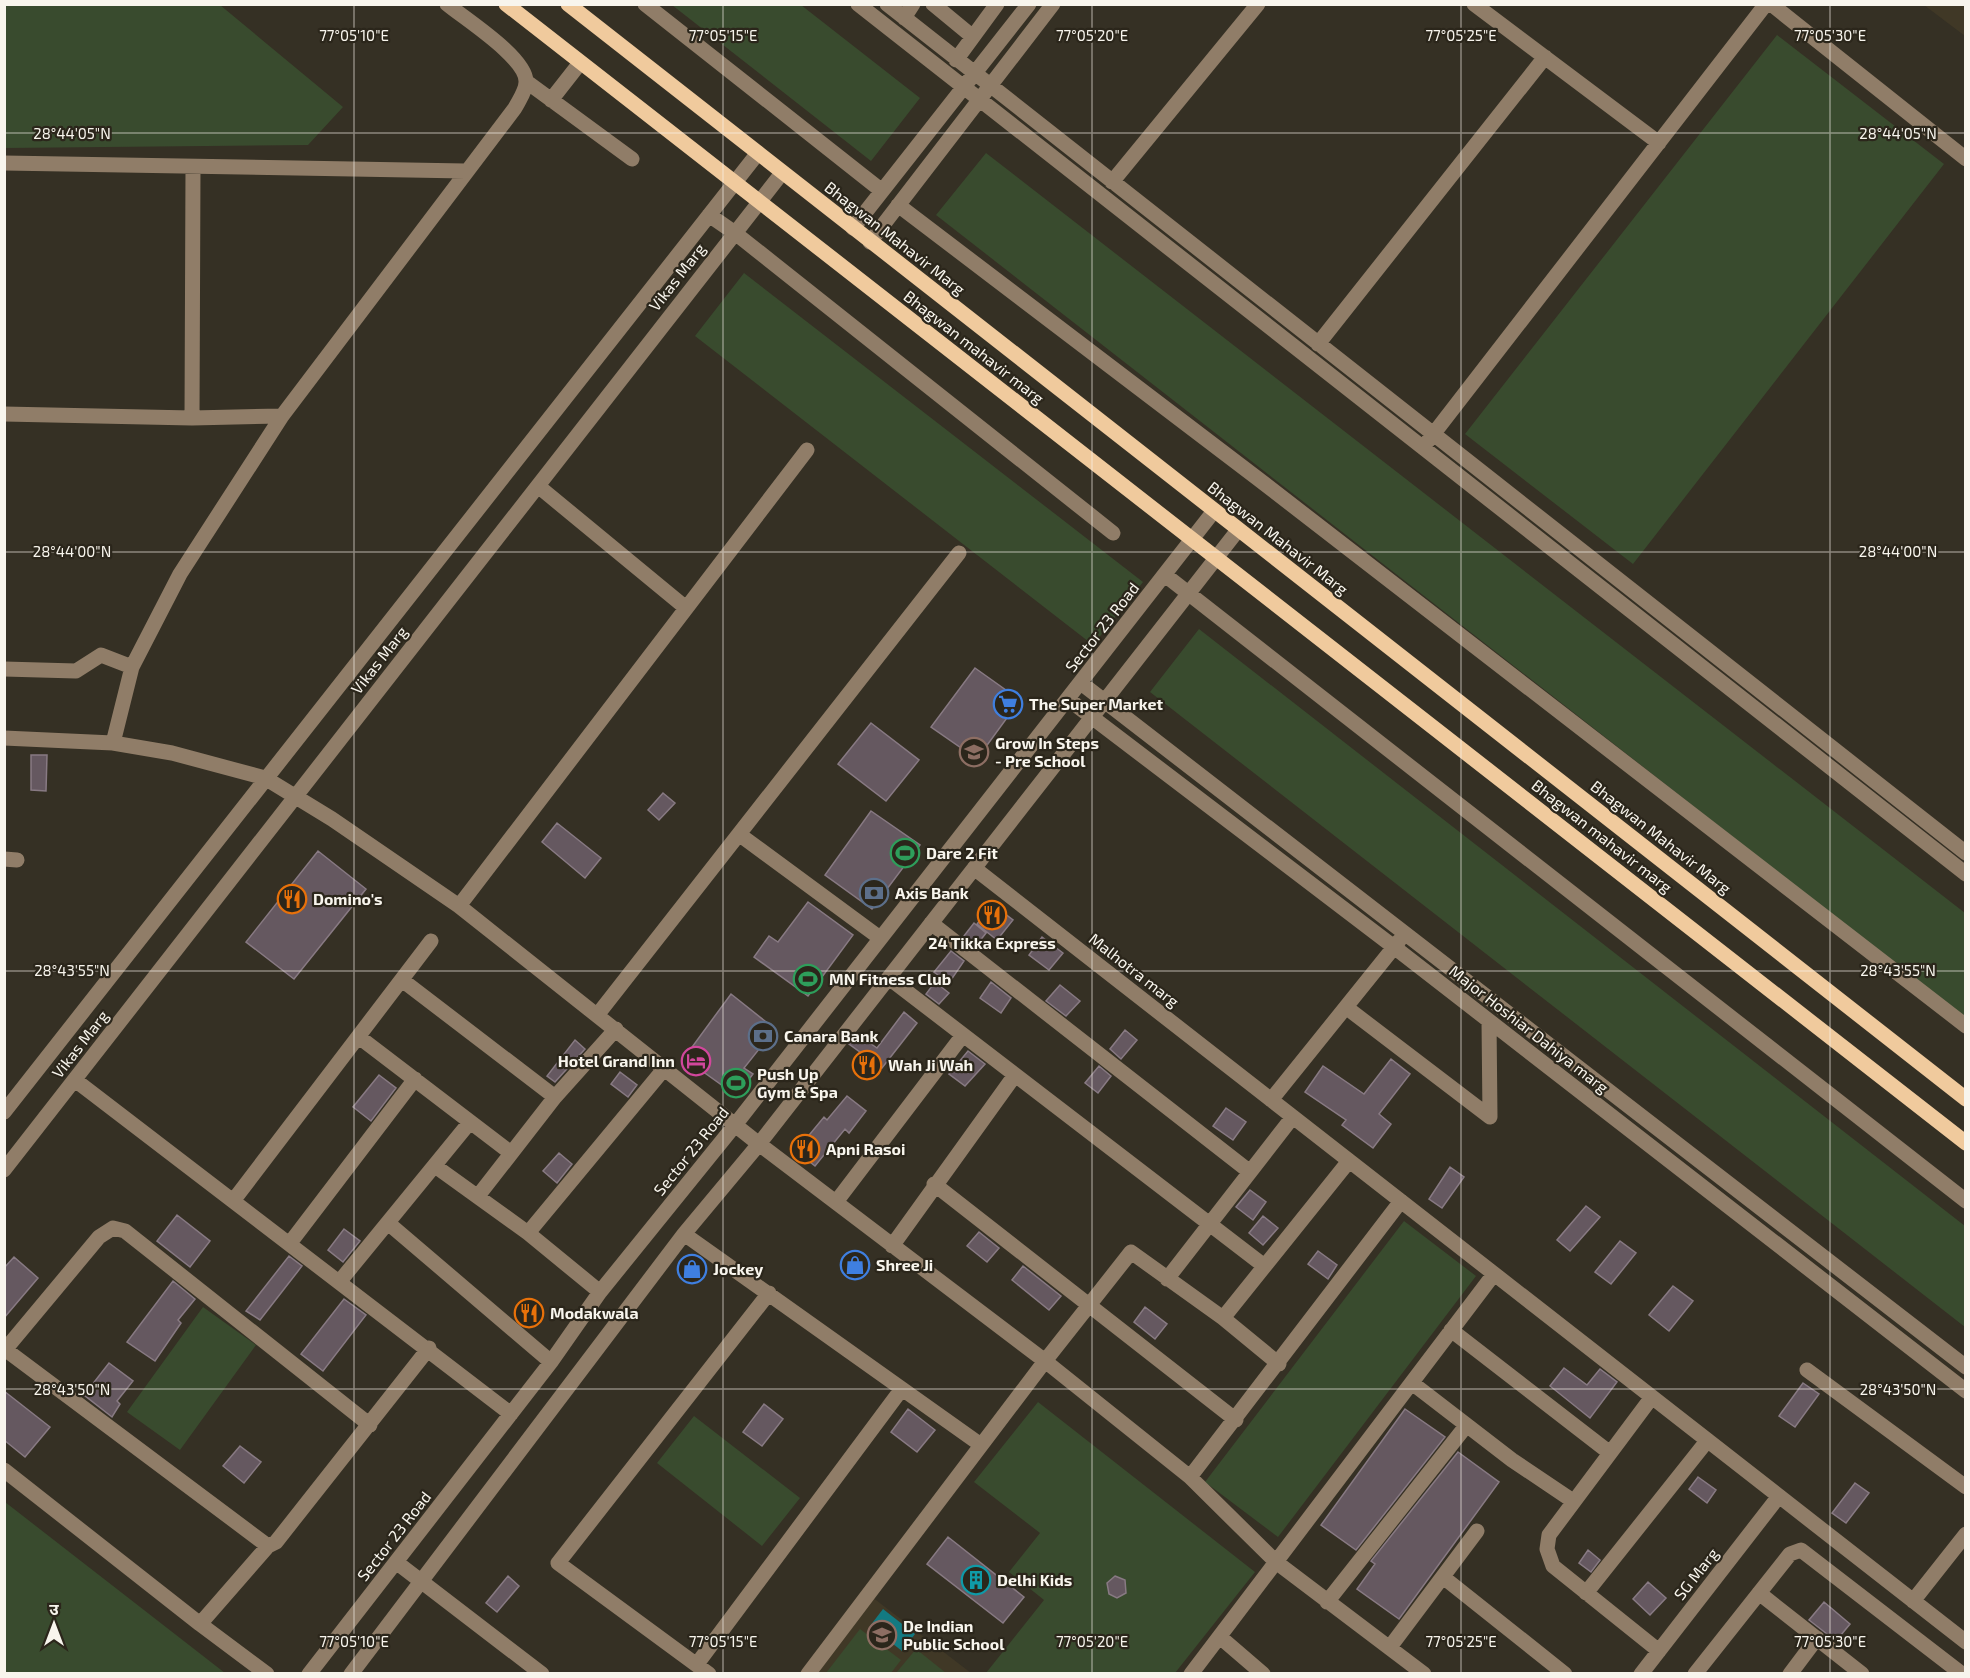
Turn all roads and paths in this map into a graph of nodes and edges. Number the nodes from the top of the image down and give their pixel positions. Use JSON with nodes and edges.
{"nodes":[{"id":1,"x":447,"y":4,"type":"edge"},
{"id":2,"x":506,"y":4,"type":"edge"},
{"id":3,"x":568,"y":4,"type":"edge"},
{"id":4,"x":645,"y":4,"type":"edge"},
{"id":5,"x":858,"y":4,"type":"edge"},
{"id":6,"x":887,"y":4,"type":"edge"},
{"id":7,"x":913,"y":4,"type":"edge"},
{"id":8,"x":933,"y":4,"type":"edge"},
{"id":9,"x":997,"y":4,"type":"edge"},
{"id":10,"x":1029,"y":4,"type":"edge"},
{"id":11,"x":1053,"y":4,"type":"edge"},
{"id":12,"x":1258,"y":4,"type":"edge"},
{"id":13,"x":1474,"y":4,"type":"edge"},
{"id":14,"x":1769,"y":4,"type":"edge"},
{"id":15,"x":904,"y":18,"type":"junction"},
{"id":16,"x":973,"y":37,"type":"junction"},
{"id":17,"x":1545,"y":57,"type":"junction"},
{"id":18,"x":956,"y":60,"type":"junction"},
{"id":19,"x":580,"y":63,"type":"junction"},
{"id":20,"x":975,"y":74,"type":"junction"},
{"id":21,"x":526,"y":82,"type":"junction"},
{"id":22,"x":990,"y":86,"type":"junction"},
{"id":23,"x":964,"y":88,"type":"junction"},
{"id":24,"x":551,"y":100,"type":"junction"},
{"id":25,"x":979,"y":100,"type":"junction"},
{"id":26,"x":1659,"y":143,"type":"junction"},
{"id":27,"x":758,"y":153,"type":"junction"},
{"id":28,"x":632,"y":159,"type":"dead end"},
{"id":29,"x":1965,"y":159,"type":"edge"},
{"id":30,"x":4,"y":163,"type":"edge"},
{"id":31,"x":193,"y":168,"type":"junction"},
{"id":32,"x":465,"y":171,"type":"junction"},
{"id":33,"x":782,"y":173,"type":"junction"},
{"id":34,"x":1112,"y":182,"type":"junction"},
{"id":35,"x":734,"y":183,"type":"junction"},
{"id":36,"x":882,"y":191,"type":"junction"},
{"id":37,"x":759,"y":202,"type":"junction"},
{"id":38,"x":898,"y":205,"type":"junction"},
{"id":39,"x":708,"y":215,"type":"junction"},
{"id":40,"x":852,"y":228,"type":"junction"},
{"id":41,"x":735,"y":233,"type":"junction"},
{"id":42,"x":870,"y":242,"type":"junction"},
{"id":43,"x":1318,"y":344,"type":"junction"},
{"id":44,"x":4,"y":414,"type":"edge"},
{"id":45,"x":282,"y":416,"type":"junction"},
{"id":46,"x":192,"y":418,"type":"junction"},
{"id":47,"x":1433,"y":434,"type":"junction"},
{"id":48,"x":1423,"y":448,"type":"junction"},
{"id":49,"x":807,"y":450,"type":"dead end"},
{"id":50,"x":538,"y":486,"type":"junction"},
{"id":51,"x":1214,"y":512,"type":"junction"},
{"id":52,"x":1238,"y":530,"type":"junction"},
{"id":53,"x":1113,"y":533,"type":"dead end"},
{"id":54,"x":1192,"y":540,"type":"junction"},
{"id":55,"x":959,"y":553,"type":"dead end"},
{"id":56,"x":1216,"y":558,"type":"junction"},
{"id":57,"x":1165,"y":575,"type":"junction"},
{"id":58,"x":1188,"y":593,"type":"junction"},
{"id":59,"x":686,"y":608,"type":"junction"},
{"id":60,"x":132,"y":667,"type":"junction"},
{"id":61,"x":4,"y":669,"type":"edge"},
{"id":62,"x":1081,"y":683,"type":"junction"},
{"id":63,"x":1068,"y":699,"type":"junction"},
{"id":64,"x":1105,"y":701,"type":"junction"},
{"id":65,"x":1092,"y":717,"type":"junction"},
{"id":66,"x":4,"y":738,"type":"edge"},
{"id":67,"x":113,"y":743,"type":"junction"},
{"id":68,"x":265,"y":778,"type":"junction"},
{"id":69,"x":296,"y":796,"type":"junction"},
{"id":70,"x":740,"y":836,"type":"junction"},
{"id":71,"x":1965,"y":853,"type":"edge"},
{"id":72,"x":974,"y":868,"type":"junction"},
{"id":73,"x":1965,"y":874,"type":"edge"},
{"id":74,"x":459,"y":906,"type":"junction"},
{"id":75,"x":931,"y":923,"type":"junction"},
{"id":76,"x":1406,"y":932,"type":"junction"},
{"id":77,"x":880,"y":938,"type":"junction"},
{"id":78,"x":431,"y":941,"type":"dead end"},
{"id":79,"x":1394,"y":947,"type":"junction"},
{"id":80,"x":889,"y":978,"type":"junction"},
{"id":81,"x":402,"y":980,"type":"junction"},
{"id":82,"x":1347,"y":1008,"type":"junction"},
{"id":83,"x":598,"y":1014,"type":"junction"},
{"id":84,"x":1489,"y":1021,"type":"junction"},
{"id":85,"x":1965,"y":1026,"type":"edge"},
{"id":86,"x":616,"y":1029,"type":"junction"},
{"id":87,"x":963,"y":1035,"type":"junction"},
{"id":88,"x":359,"y":1036,"type":"junction"},
{"id":89,"x":664,"y":1069,"type":"junction"},
{"id":90,"x":1015,"y":1075,"type":"junction"},
{"id":91,"x":415,"y":1079,"type":"junction"},
{"id":92,"x":75,"y":1080,"type":"junction"},
{"id":93,"x":555,"y":1097,"type":"junction"},
{"id":94,"x":1965,"y":1099,"type":"edge"},
{"id":95,"x":1271,"y":1100,"type":"junction"},
{"id":96,"x":5,"y":1110,"type":"edge"},
{"id":97,"x":1292,"y":1118,"type":"junction"},
{"id":98,"x":470,"y":1122,"type":"junction"},
{"id":99,"x":735,"y":1125,"type":"junction"},
{"id":100,"x":1965,"y":1143,"type":"edge"},
{"id":101,"x":759,"y":1144,"type":"junction"},
{"id":102,"x":511,"y":1153,"type":"junction"},
{"id":103,"x":1348,"y":1161,"type":"junction"},
{"id":104,"x":435,"y":1166,"type":"junction"},
{"id":105,"x":4,"y":1170,"type":"edge"},
{"id":106,"x":1250,"y":1172,"type":"junction"},
{"id":107,"x":934,"y":1184,"type":"junction"},
{"id":108,"x":478,"y":1196,"type":"junction"},
{"id":109,"x":233,"y":1201,"type":"junction"},
{"id":110,"x":1401,"y":1201,"type":"junction"},
{"id":111,"x":1965,"y":1201,"type":"edge"},
{"id":112,"x":836,"y":1202,"type":"junction"},
{"id":113,"x":388,"y":1223,"type":"junction"},
{"id":114,"x":1210,"y":1223,"type":"junction"},
{"id":115,"x":528,"y":1233,"type":"junction"},
{"id":116,"x":684,"y":1234,"type":"junction"},
{"id":117,"x":290,"y":1243,"type":"junction"},
{"id":118,"x":892,"y":1246,"type":"junction"},
{"id":119,"x":1263,"y":1265,"type":"junction"},
{"id":120,"x":1494,"y":1274,"type":"junction"},
{"id":121,"x":1167,"y":1279,"type":"junction"},
{"id":122,"x":340,"y":1281,"type":"junction"},
{"id":123,"x":600,"y":1292,"type":"junction"},
{"id":124,"x":769,"y":1293,"type":"junction"},
{"id":125,"x":1090,"y":1306,"type":"junction"},
{"id":126,"x":1223,"y":1318,"type":"junction"},
{"id":127,"x":1451,"y":1330,"type":"junction"},
{"id":128,"x":429,"y":1348,"type":"junction"},
{"id":129,"x":5,"y":1350,"type":"edge"},
{"id":130,"x":1045,"y":1361,"type":"junction"},
{"id":131,"x":552,"y":1362,"type":"junction"},
{"id":132,"x":1279,"y":1364,"type":"junction"},
{"id":133,"x":1965,"y":1367,"type":"edge"},
{"id":134,"x":1807,"y":1370,"type":"dead end"},
{"id":135,"x":1412,"y":1383,"type":"junction"},
{"id":136,"x":901,"y":1390,"type":"junction"},
{"id":137,"x":1965,"y":1391,"type":"edge"},
{"id":138,"x":1653,"y":1397,"type":"junction"},
{"id":139,"x":511,"y":1414,"type":"junction"},
{"id":140,"x":1236,"y":1420,"type":"junction"},
{"id":141,"x":370,"y":1425,"type":"junction"},
{"id":142,"x":1466,"y":1426,"type":"junction"},
{"id":143,"x":1707,"y":1441,"type":"junction"},
{"id":144,"x":981,"y":1445,"type":"junction"},
{"id":145,"x":1610,"y":1453,"type":"junction"},
{"id":146,"x":4,"y":1470,"type":"edge"},
{"id":147,"x":1190,"y":1477,"type":"junction"},
{"id":148,"x":1965,"y":1487,"type":"edge"},
{"id":149,"x":1779,"y":1496,"type":"junction"},
{"id":150,"x":1573,"y":1501,"type":"junction"},
{"id":151,"x":1477,"y":1532,"type":"dead end"},
{"id":152,"x":1965,"y":1534,"type":"edge"},
{"id":153,"x":268,"y":1546,"type":"junction"},
{"id":154,"x":396,"y":1562,"type":"junction"},
{"id":155,"x":1276,"y":1562,"type":"junction"},
{"id":156,"x":1443,"y":1577,"type":"junction"},
{"id":157,"x":420,"y":1582,"type":"junction"},
{"id":158,"x":1899,"y":1589,"type":"junction"},
{"id":159,"x":1586,"y":1593,"type":"junction"},
{"id":160,"x":1759,"y":1593,"type":"junction"},
{"id":161,"x":1913,"y":1601,"type":"junction"},
{"id":162,"x":1326,"y":1602,"type":"junction"},
{"id":163,"x":1882,"y":1611,"type":"junction"},
{"id":164,"x":200,"y":1624,"type":"junction"},
{"id":165,"x":1220,"y":1637,"type":"junction"},
{"id":166,"x":1817,"y":1638,"type":"junction"},
{"id":167,"x":1965,"y":1642,"type":"edge"},
{"id":168,"x":1390,"y":1647,"type":"junction"},
{"id":169,"x":1659,"y":1650,"type":"junction"},
{"id":170,"x":697,"y":1664,"type":"junction"},
{"id":171,"x":532,"y":1670,"type":"edge"},
{"id":172,"x":267,"y":1674,"type":"edge"},
{"id":173,"x":309,"y":1674,"type":"edge"},
{"id":174,"x":351,"y":1674,"type":"edge"},
{"id":175,"x":709,"y":1674,"type":"edge"},
{"id":176,"x":808,"y":1674,"type":"edge"},
{"id":177,"x":1191,"y":1674,"type":"edge"},
{"id":178,"x":1263,"y":1674,"type":"edge"},
{"id":179,"x":1424,"y":1674,"type":"edge"},
{"id":180,"x":1565,"y":1674,"type":"edge"},
{"id":181,"x":1641,"y":1674,"type":"edge"},
{"id":182,"x":1695,"y":1674,"type":"edge"},
{"id":183,"x":1790,"y":1674,"type":"edge"},
{"id":184,"x":1862,"y":1674,"type":"edge"},
{"id":185,"x":1962,"y":1674,"type":"edge"}],
"edges":[{"from":1,"to":21,"type":"street"},
{"from":2,"to":19,"type":"main road"},
{"from":3,"to":27,"type":"main road","name":"Bhagwan Mahavir Marg"},
{"from":4,"to":36,"type":"street"},
{"from":5,"to":23,"type":"street"},
{"from":6,"to":15,"type":"street"},
{"from":7,"to":15,"type":"street"},
{"from":8,"to":16,"type":"street"},
{"from":9,"to":16,"type":"street"},
{"from":10,"to":20,"type":"street"},
{"from":11,"to":22,"type":"street"},
{"from":12,"to":34,"type":"street"},
{"from":13,"to":17,"type":"street"},
{"from":14,"to":26,"type":"street"},
{"from":14,"to":29,"type":"street"},
{"from":15,"to":18,"type":"street"},
{"from":16,"to":18,"type":"street"},
{"from":17,"to":26,"type":"street"},
{"from":17,"to":43,"type":"street"},
{"from":18,"to":20,"type":"street"},
{"from":19,"to":24,"type":"street"},
{"from":19,"to":35,"type":"main road"},
{"from":20,"to":22,"type":"street"},
{"from":20,"to":23,"type":"street"},
{"from":21,"to":24,"type":"street"},
{"from":21,"to":32,"type":"street"},
{"from":22,"to":25,"type":"street"},
{"from":22,"to":34,"type":"street"},
{"from":23,"to":25,"type":"street"},
{"from":23,"to":36,"type":"street"},
{"from":24,"to":28,"type":"street"},
{"from":25,"to":38,"type":"street"},
{"from":25,"to":48,"type":"street"},
{"from":26,"to":47,"type":"street"},
{"from":27,"to":33,"type":"main road","name":"Bhagwan Mahavir Marg"},
{"from":27,"to":35,"type":"street","name":"Vikas Marg"},
{"from":30,"to":31,"type":"street"},
{"from":31,"to":32,"type":"street"},
{"from":31,"to":46,"type":"street"},
{"from":32,"to":45,"type":"street"},
{"from":33,"to":37,"type":"street","name":"Vikas Marg"},
{"from":33,"to":40,"type":"main road","name":"Bhagwan Mahavir Marg"},
{"from":34,"to":43,"type":"street"},
{"from":35,"to":37,"type":"main road","name":"Bhagwan mahavir marg"},
{"from":35,"to":39,"type":"street","name":"Vikas Marg"},
{"from":36,"to":40,"type":"street"},
{"from":37,"to":41,"type":"street","name":"Vikas Marg"},
{"from":37,"to":54,"type":"main road","name":"Bhagwan mahavir marg"},
{"from":38,"to":42,"type":"street"},
{"from":38,"to":85,"type":"street"},
{"from":39,"to":41,"type":"street"},
{"from":39,"to":68,"type":"street","name":"Vikas Marg"},
{"from":40,"to":42,"type":"main road","name":"Bhagwan Mahavir Marg"},
{"from":41,"to":50,"type":"street","name":"Vikas Marg"},
{"from":41,"to":53,"type":"street"},
{"from":42,"to":51,"type":"main road","name":"Bhagwan Mahavir Marg"},
{"from":43,"to":47,"type":"street"},
{"from":44,"to":46,"type":"street"},
{"from":45,"to":46,"type":"street"},
{"from":45,"to":60,"type":"street"},
{"from":47,"to":48,"type":"street"},
{"from":47,"to":71,"type":"street"},
{"from":48,"to":73,"type":"street"},
{"from":49,"to":59,"type":"street"},
{"from":50,"to":59,"type":"street"},
{"from":50,"to":69,"type":"street","name":"Vikas Marg"},
{"from":51,"to":52,"type":"main road","name":"Bhagwan Mahavir Marg"},
{"from":51,"to":54,"type":"street","name":"Sector 23 Road"},
{"from":52,"to":56,"type":"street"},
{"from":52,"to":94,"type":"main road","name":"Bhagwan Mahavir Marg"},
{"from":54,"to":56,"type":"main road","name":"Bhagwan mahavir marg"},
{"from":54,"to":57,"type":"street","name":"Sector 23 Road"},
{"from":55,"to":70,"type":"street"},
{"from":56,"to":58,"type":"street"},
{"from":56,"to":100,"type":"main road","name":"Bhagwan mahavir marg"},
{"from":57,"to":58,"type":"street"},
{"from":57,"to":62,"type":"street","name":"Sector 23 Road"},
{"from":58,"to":64,"type":"street"},
{"from":58,"to":111,"type":"street"},
{"from":59,"to":74,"type":"street"},
{"from":60,"to":61,"type":"street"},
{"from":60,"to":67,"type":"street"},
{"from":62,"to":63,"type":"street","name":"Sector 23 Road"},
{"from":62,"to":64,"type":"street","name":"Major Hoshiar Dahiya marg"},
{"from":63,"to":65,"type":"street","name":"Major Hoshiar Dahiya marg"},
{"from":63,"to":77,"type":"street","name":"Sector 23 Road"},
{"from":64,"to":65,"type":"street"},
{"from":64,"to":76,"type":"street","name":"Major Hoshiar Dahiya marg"},
{"from":65,"to":72,"type":"street"},
{"from":65,"to":79,"type":"street","name":"Major Hoshiar Dahiya marg"},
{"from":66,"to":67,"type":"street"},
{"from":67,"to":68,"type":"street"},
{"from":68,"to":69,"type":"street"},
{"from":68,"to":96,"type":"street","name":"Vikas Marg"},
{"from":69,"to":74,"type":"street"},
{"from":69,"to":92,"type":"street","name":"Vikas Marg"},
{"from":70,"to":77,"type":"street"},
{"from":70,"to":83,"type":"street"},
{"from":72,"to":75,"type":"street"},
{"from":72,"to":95,"type":"street","name":"Malhotra marg"},
{"from":74,"to":83,"type":"street"},
{"from":75,"to":80,"type":"street"},
{"from":75,"to":106,"type":"street"},
{"from":76,"to":79,"type":"street"},
{"from":76,"to":133,"type":"street","name":"Major Hoshiar Dahiya marg"},
{"from":77,"to":99,"type":"street","name":"Sector 23 Road"},
{"from":78,"to":81,"type":"street"},
{"from":79,"to":82,"type":"street"},
{"from":79,"to":84,"type":"street","name":"Major Hoshiar Dahiya marg"},
{"from":80,"to":87,"type":"street"},
{"from":80,"to":101,"type":"street"},
{"from":81,"to":88,"type":"street"},
{"from":81,"to":93,"type":"street"},
{"from":82,"to":84,"type":"street"},
{"from":82,"to":95,"type":"street"},
{"from":83,"to":86,"type":"street"},
{"from":84,"to":137,"type":"street","name":"Major Hoshiar Dahiya marg"},
{"from":86,"to":89,"type":"street"},
{"from":86,"to":93,"type":"street"},
{"from":87,"to":90,"type":"street"},
{"from":87,"to":112,"type":"street"},
{"from":88,"to":91,"type":"street"},
{"from":88,"to":109,"type":"street"},
{"from":89,"to":99,"type":"street"},
{"from":89,"to":115,"type":"street"},
{"from":90,"to":107,"type":"street"},
{"from":90,"to":114,"type":"street"},
{"from":91,"to":98,"type":"street"},
{"from":91,"to":117,"type":"street"},
{"from":92,"to":105,"type":"street","name":"Vikas Marg"},
{"from":92,"to":109,"type":"street"},
{"from":93,"to":102,"type":"street"},
{"from":95,"to":97,"type":"street","name":"Malhotra marg"},
{"from":97,"to":103,"type":"street","name":"Malhotra marg"},
{"from":97,"to":106,"type":"street"},
{"from":98,"to":102,"type":"street"},
{"from":98,"to":104,"type":"street"},
{"from":99,"to":101,"type":"street"},
{"from":99,"to":123,"type":"street","name":"Sector 23 Road"},
{"from":101,"to":112,"type":"street"},
{"from":101,"to":116,"type":"street"},
{"from":102,"to":108,"type":"street"},
{"from":103,"to":110,"type":"street","name":"Malhotra marg"},
{"from":103,"to":119,"type":"street"},
{"from":104,"to":108,"type":"street"},
{"from":104,"to":113,"type":"street"},
{"from":106,"to":114,"type":"street"},
{"from":107,"to":118,"type":"street"},
{"from":107,"to":125,"type":"street"},
{"from":108,"to":115,"type":"street"},
{"from":109,"to":117,"type":"street"},
{"from":110,"to":120,"type":"street","name":"Malhotra marg"},
{"from":110,"to":132,"type":"street"},
{"from":112,"to":118,"type":"street"},
{"from":113,"to":122,"type":"street"},
{"from":113,"to":131,"type":"street"},
{"from":114,"to":119,"type":"street"},
{"from":114,"to":121,"type":"street"},
{"from":115,"to":123,"type":"street"},
{"from":116,"to":124,"type":"street"},
{"from":116,"to":157,"type":"street"},
{"from":117,"to":122,"type":"street"},
{"from":118,"to":130,"type":"street"},
{"from":119,"to":126,"type":"street"},
{"from":120,"to":127,"type":"street"},
{"from":120,"to":138,"type":"street","name":"Malhotra marg"},
{"from":121,"to":125,"type":"street"},
{"from":121,"to":126,"type":"street"},
{"from":122,"to":128,"type":"street"},
{"from":123,"to":131,"type":"street","name":"Sector 23 Road"},
{"from":124,"to":136,"type":"street"},
{"from":124,"to":170,"type":"street"},
{"from":125,"to":130,"type":"street"},
{"from":125,"to":140,"type":"street"},
{"from":126,"to":132,"type":"street"},
{"from":127,"to":135,"type":"street"},
{"from":127,"to":145,"type":"street"},
{"from":128,"to":139,"type":"street"},
{"from":128,"to":141,"type":"street"},
{"from":129,"to":141,"type":"street"},
{"from":129,"to":153,"type":"street"},
{"from":130,"to":144,"type":"street"},
{"from":130,"to":147,"type":"street"},
{"from":131,"to":139,"type":"street","name":"Sector 23 Road"},
{"from":132,"to":140,"type":"street"},
{"from":134,"to":148,"type":"street"},
{"from":135,"to":142,"type":"street"},
{"from":135,"to":155,"type":"street"},
{"from":136,"to":144,"type":"street"},
{"from":136,"to":170,"type":"street"},
{"from":138,"to":143,"type":"street","name":"Malhotra marg"},
{"from":138,"to":145,"type":"street"},
{"from":139,"to":154,"type":"street","name":"Sector 23 Road"},
{"from":140,"to":147,"type":"street"},
{"from":141,"to":153,"type":"street"},
{"from":142,"to":150,"type":"street"},
{"from":142,"to":162,"type":"street"},
{"from":143,"to":149,"type":"street","name":"Malhotra marg"},
{"from":143,"to":159,"type":"street"},
{"from":144,"to":176,"type":"street"},
{"from":145,"to":150,"type":"street"},
{"from":146,"to":164,"type":"street"},
{"from":147,"to":155,"type":"street"},
{"from":149,"to":158,"type":"street","name":"Malhotra marg"},
{"from":149,"to":169,"type":"street","name":"SG Marg"},
{"from":150,"to":159,"type":"street"},
{"from":151,"to":156,"type":"street"},
{"from":152,"to":161,"type":"street"},
{"from":153,"to":164,"type":"street"},
{"from":154,"to":157,"type":"street"},
{"from":154,"to":173,"type":"street","name":"Sector 23 Road"},
{"from":155,"to":162,"type":"street"},
{"from":155,"to":165,"type":"street"},
{"from":156,"to":168,"type":"street"},
{"from":156,"to":180,"type":"street"},
{"from":157,"to":171,"type":"street"},
{"from":157,"to":174,"type":"street"},
{"from":158,"to":161,"type":"street","name":"Malhotra marg"},
{"from":158,"to":163,"type":"street"},
{"from":159,"to":169,"type":"street"},
{"from":160,"to":163,"type":"street"},
{"from":160,"to":166,"type":"street"},
{"from":160,"to":182,"type":"street"},
{"from":161,"to":167,"type":"street","name":"Malhotra marg"},
{"from":162,"to":168,"type":"street"},
{"from":163,"to":185,"type":"street"},
{"from":164,"to":172,"type":"street"},
{"from":165,"to":177,"type":"street"},
{"from":165,"to":178,"type":"street"},
{"from":166,"to":183,"type":"street"},
{"from":166,"to":184,"type":"street"},
{"from":168,"to":179,"type":"street"},
{"from":169,"to":181,"type":"street","name":"SG Marg"},
{"from":170,"to":175,"type":"street"}]}
